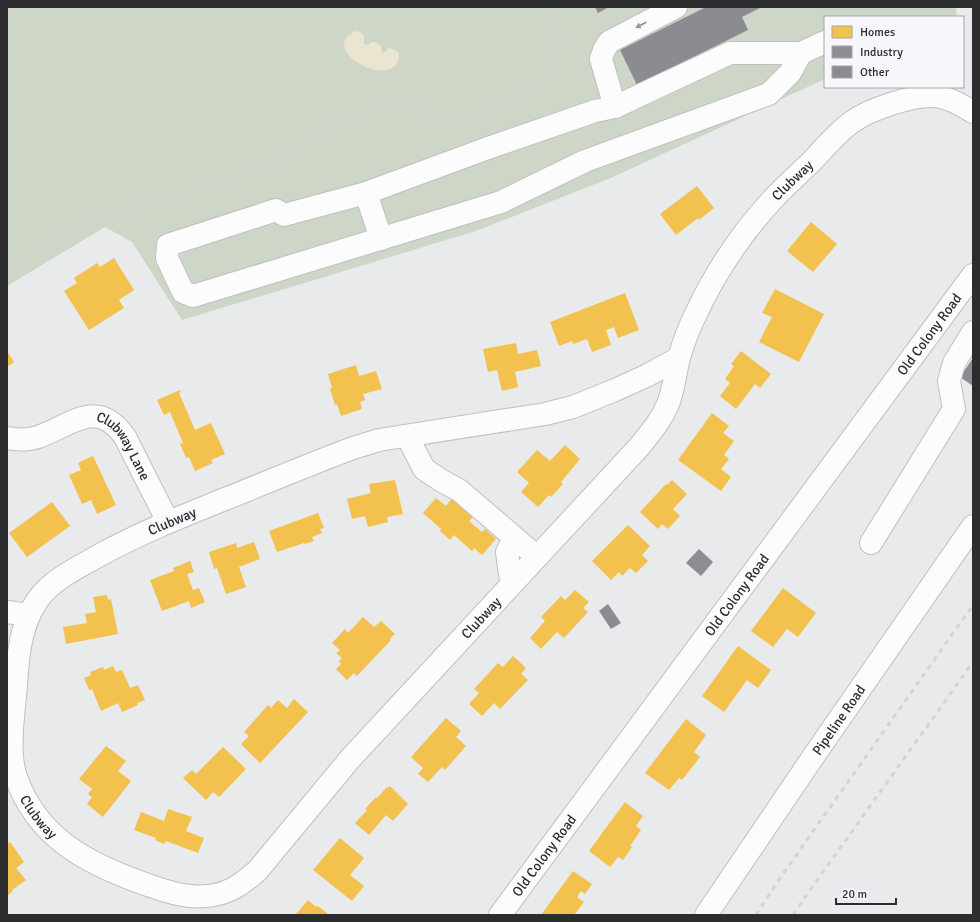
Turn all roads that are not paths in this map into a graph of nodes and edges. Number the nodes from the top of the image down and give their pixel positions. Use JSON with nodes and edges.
{"nodes":[{"id":1,"x":676,"y":7,"type":"edge"},
{"id":2,"x":824,"y":42,"type":"edge"},
{"id":3,"x":801,"y":53,"type":"junction"},
{"id":4,"x":616,"y":107,"type":"junction"},
{"id":5,"x":973,"y":112,"type":"edge"},
{"id":6,"x":366,"y":193,"type":"junction"},
{"id":7,"x":381,"y":239,"type":"junction"},
{"id":8,"x":973,"y":275,"type":"edge"},
{"id":9,"x":973,"y":332,"type":"edge"},
{"id":10,"x":679,"y":358,"type":"junction"},
{"id":11,"x":407,"y":436,"type":"junction"},
{"id":12,"x":7,"y":438,"type":"edge"},
{"id":13,"x":168,"y":522,"type":"junction"},
{"id":14,"x":973,"y":526,"type":"edge"},
{"id":15,"x":514,"y":538,"type":"junction"},
{"id":16,"x":871,"y":543,"type":"dead end"},
{"id":17,"x":537,"y":558,"type":"junction"},
{"id":18,"x":513,"y":582,"type":"junction"},
{"id":19,"x":7,"y":612,"type":"edge"},
{"id":20,"x":29,"y":615,"type":"junction"},
{"id":21,"x":500,"y":915,"type":"edge"},
{"id":22,"x":706,"y":915,"type":"edge"}],
"edges":[{"from":1,"to":4,"type":"street","one_way":true},
{"from":2,"to":3,"type":"street"},
{"from":3,"to":4,"type":"street"},
{"from":3,"to":7,"type":"street"},
{"from":4,"to":6,"type":"street"},
{"from":5,"to":10,"type":"street","name":"Clubway"},
{"from":6,"to":7,"type":"street"},
{"from":6,"to":7,"type":"street"},
{"from":8,"to":21,"type":"street","name":"Old Colony Road"},
{"from":9,"to":16,"type":"street"},
{"from":10,"to":11,"type":"street","name":"Clubway"},
{"from":10,"to":17,"type":"street","name":"Clubway"},
{"from":11,"to":13,"type":"street","name":"Clubway"},
{"from":11,"to":15,"type":"street"},
{"from":12,"to":13,"type":"street","name":"Clubway Lane"},
{"from":13,"to":20,"type":"street","name":"Clubway"},
{"from":14,"to":22,"type":"street","name":"Pipeline Road"},
{"from":15,"to":17,"type":"street"},
{"from":15,"to":18,"type":"street"},
{"from":17,"to":18,"type":"street","name":"Clubway"},
{"from":18,"to":20,"type":"street","name":"Clubway"},
{"from":19,"to":20,"type":"street"}]}
